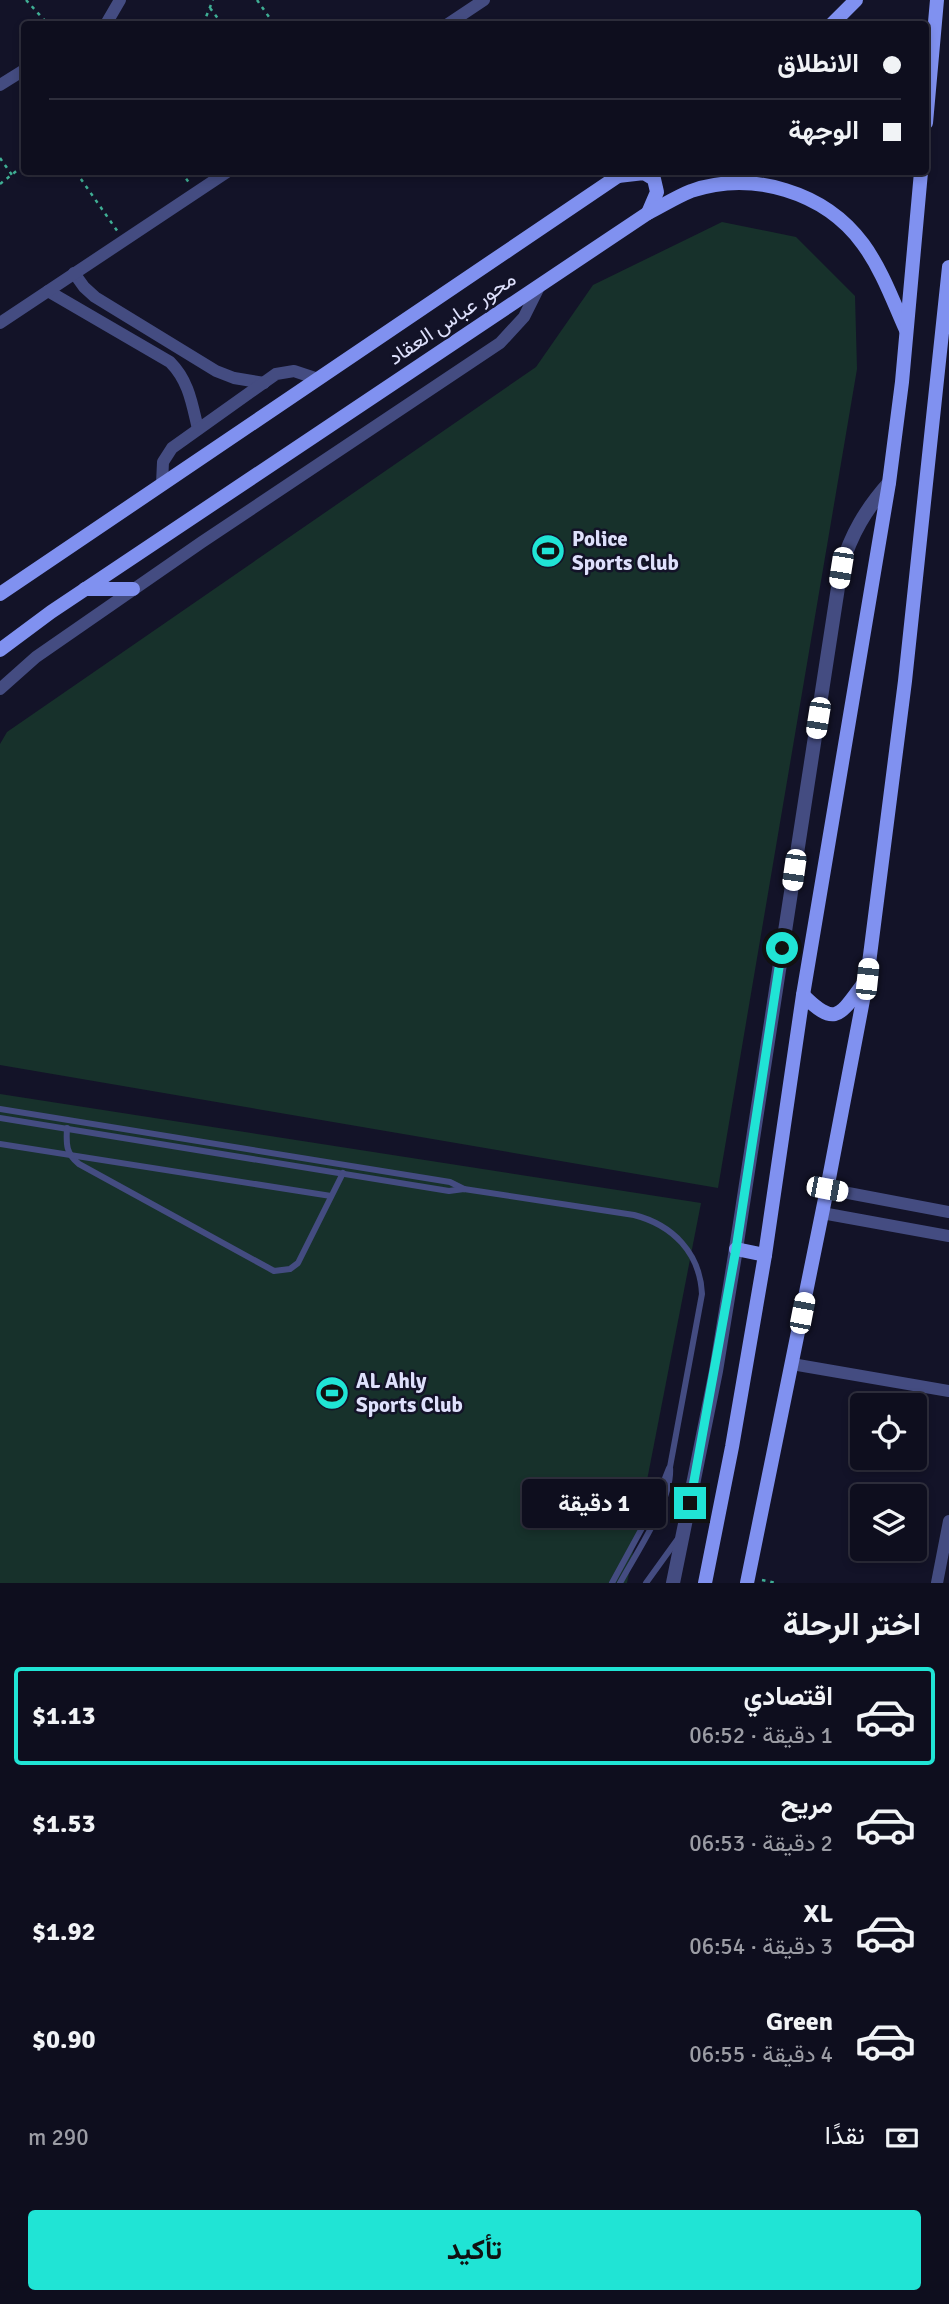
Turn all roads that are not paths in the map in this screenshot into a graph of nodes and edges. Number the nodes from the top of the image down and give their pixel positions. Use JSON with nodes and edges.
{"nodes":[{"id":1,"x":120,"y":0,"type":"edge"},
{"id":2,"x":856,"y":0,"type":"edge"},
{"id":3,"x":937,"y":0,"type":"edge"},
{"id":4,"x":479,"y":1,"type":"edge"},
{"id":5,"x":108,"y":21,"type":"edge"},
{"id":6,"x":452,"y":21,"type":"edge"},
{"id":7,"x":835,"y":21,"type":"edge"},
{"id":8,"x":21,"y":72,"type":"edge"},
{"id":9,"x":0,"y":85,"type":"edge"},
{"id":10,"x":929,"y":89,"type":"edge"},
{"id":11,"x":222,"y":175,"type":"edge"},
{"id":12,"x":620,"y":175,"type":"edge"},
{"id":13,"x":647,"y":175,"type":"edge"},
{"id":14,"x":921,"y":175,"type":"edge"},
{"id":15,"x":648,"y":213,"type":"junction"},
{"id":16,"x":949,"y":267,"type":"edge"},
{"id":17,"x":74,"y":273,"type":"junction"},
{"id":18,"x":540,"y":285,"type":"junction"},
{"id":19,"x":48,"y":291,"type":"junction"},
{"id":20,"x":107,"y":304,"type":"junction"},
{"id":21,"x":98,"y":320,"type":"junction"},
{"id":22,"x":133,"y":320,"type":"junction"},
{"id":23,"x":0,"y":323,"type":"edge"},
{"id":24,"x":907,"y":333,"type":"junction"},
{"id":25,"x":124,"y":335,"type":"junction"},
{"id":26,"x":162,"y":337,"type":"junction"},
{"id":27,"x":153,"y":352,"type":"junction"},
{"id":28,"x":318,"y":379,"type":"junction"},
{"id":29,"x":264,"y":383,"type":"junction"},
{"id":30,"x":198,"y":429,"type":"junction"},
{"id":31,"x":889,"y":483,"type":"junction"},
{"id":32,"x":162,"y":484,"type":"junction"},
{"id":33,"x":85,"y":589,"type":"junction"},
{"id":34,"x":133,"y":589,"type":"junction"},
{"id":35,"x":0,"y":594,"type":"edge"},
{"id":36,"x":0,"y":650,"type":"edge"},
{"id":37,"x":0,"y":689,"type":"edge"},
{"id":38,"x":867,"y":979,"type":"junction"},
{"id":39,"x":803,"y":995,"type":"junction"},
{"id":40,"x":0,"y":1109,"type":"edge"},
{"id":41,"x":0,"y":1118,"type":"edge"},
{"id":42,"x":67,"y":1128,"type":"junction"},
{"id":43,"x":0,"y":1144,"type":"edge"},
{"id":44,"x":70,"y":1154,"type":"junction"},
{"id":45,"x":343,"y":1173,"type":"junction"},
{"id":46,"x":464,"y":1189,"type":"junction"},
{"id":47,"x":827,"y":1189,"type":"junction"},
{"id":48,"x":331,"y":1196,"type":"junction"},
{"id":49,"x":949,"y":1212,"type":"edge"},
{"id":50,"x":822,"y":1213,"type":"junction"},
{"id":51,"x":949,"y":1237,"type":"edge"},
{"id":52,"x":736,"y":1249,"type":"junction"},
{"id":53,"x":765,"y":1255,"type":"junction"},
{"id":54,"x":792,"y":1364,"type":"junction"},
{"id":55,"x":949,"y":1391,"type":"edge"},
{"id":56,"x":670,"y":1467,"type":"junction"},
{"id":57,"x":949,"y":1521,"type":"edge"},
{"id":58,"x":685,"y":1530,"type":"junction"},
{"id":59,"x":612,"y":1583,"type":"edge"},
{"id":60,"x":620,"y":1583,"type":"edge"},
{"id":61,"x":646,"y":1583,"type":"edge"},
{"id":62,"x":673,"y":1583,"type":"edge"},
{"id":63,"x":705,"y":1583,"type":"edge"},
{"id":64,"x":747,"y":1583,"type":"edge"},
{"id":65,"x":937,"y":1583,"type":"edge"}],
"edges":[{"from":1,"to":5,"type":"street"},
{"from":2,"to":7,"type":"main road"},
{"from":3,"to":10,"type":"main road"},
{"from":4,"to":6,"type":"street"},
{"from":8,"to":9,"type":"street"},
{"from":11,"to":17,"type":"street"},
{"from":12,"to":28,"type":"main road","name":"محور عباس العقاد"},
{"from":13,"to":15,"type":"main road"},
{"from":14,"to":24,"type":"main road"},
{"from":15,"to":18,"type":"main road","name":"محور عباس العقاد"},
{"from":15,"to":24,"type":"main road","name":"محور عباس العقاد"},
{"from":16,"to":38,"type":"main road"},
{"from":17,"to":19,"type":"street"},
{"from":17,"to":20,"type":"street"},
{"from":18,"to":33,"type":"main road","name":"محور عباس العقاد"},
{"from":18,"to":34,"type":"street"},
{"from":19,"to":21,"type":"street"},
{"from":19,"to":23,"type":"street"},
{"from":20,"to":21,"type":"street"},
{"from":20,"to":22,"type":"street"},
{"from":21,"to":25,"type":"street"},
{"from":22,"to":25,"type":"street"},
{"from":22,"to":26,"type":"street"},
{"from":24,"to":31,"type":"main road"},
{"from":25,"to":27,"type":"street"},
{"from":26,"to":27,"type":"street"},
{"from":26,"to":29,"type":"street"},
{"from":27,"to":30,"type":"street"},
{"from":28,"to":29,"type":"street"},
{"from":28,"to":32,"type":"main road","name":"محور عباس العقاد"},
{"from":29,"to":30,"type":"street"},
{"from":30,"to":32,"type":"street"},
{"from":31,"to":39,"type":"main road"},
{"from":31,"to":52,"type":"street"},
{"from":32,"to":35,"type":"main road","name":"محور عباس العقاد"},
{"from":33,"to":34,"type":"main road"},
{"from":33,"to":36,"type":"main road","name":"محور عباس العقاد"},
{"from":34,"to":37,"type":"street"},
{"from":38,"to":39,"type":"main road"},
{"from":38,"to":47,"type":"main road"},
{"from":39,"to":53,"type":"main road"},
{"from":40,"to":46,"type":"lane"},
{"from":41,"to":42,"type":"lane"},
{"from":42,"to":44,"type":"lane"},
{"from":42,"to":45,"type":"lane"},
{"from":43,"to":44,"type":"lane"},
{"from":44,"to":48,"type":"lane"},
{"from":44,"to":48,"type":"lane"},
{"from":45,"to":46,"type":"lane"},
{"from":45,"to":48,"type":"lane"},
{"from":46,"to":56,"type":"lane"},
{"from":47,"to":49,"type":"street"},
{"from":47,"to":50,"type":"main road"},
{"from":50,"to":51,"type":"street"},
{"from":50,"to":54,"type":"main road"},
{"from":52,"to":53,"type":"main road"},
{"from":52,"to":58,"type":"street"},
{"from":53,"to":63,"type":"main road"},
{"from":54,"to":55,"type":"street"},
{"from":54,"to":64,"type":"main road"},
{"from":56,"to":59,"type":"lane"},
{"from":56,"to":60,"type":"lane"},
{"from":57,"to":65,"type":"street"},
{"from":58,"to":61,"type":"lane"},
{"from":58,"to":62,"type":"street"}]}
